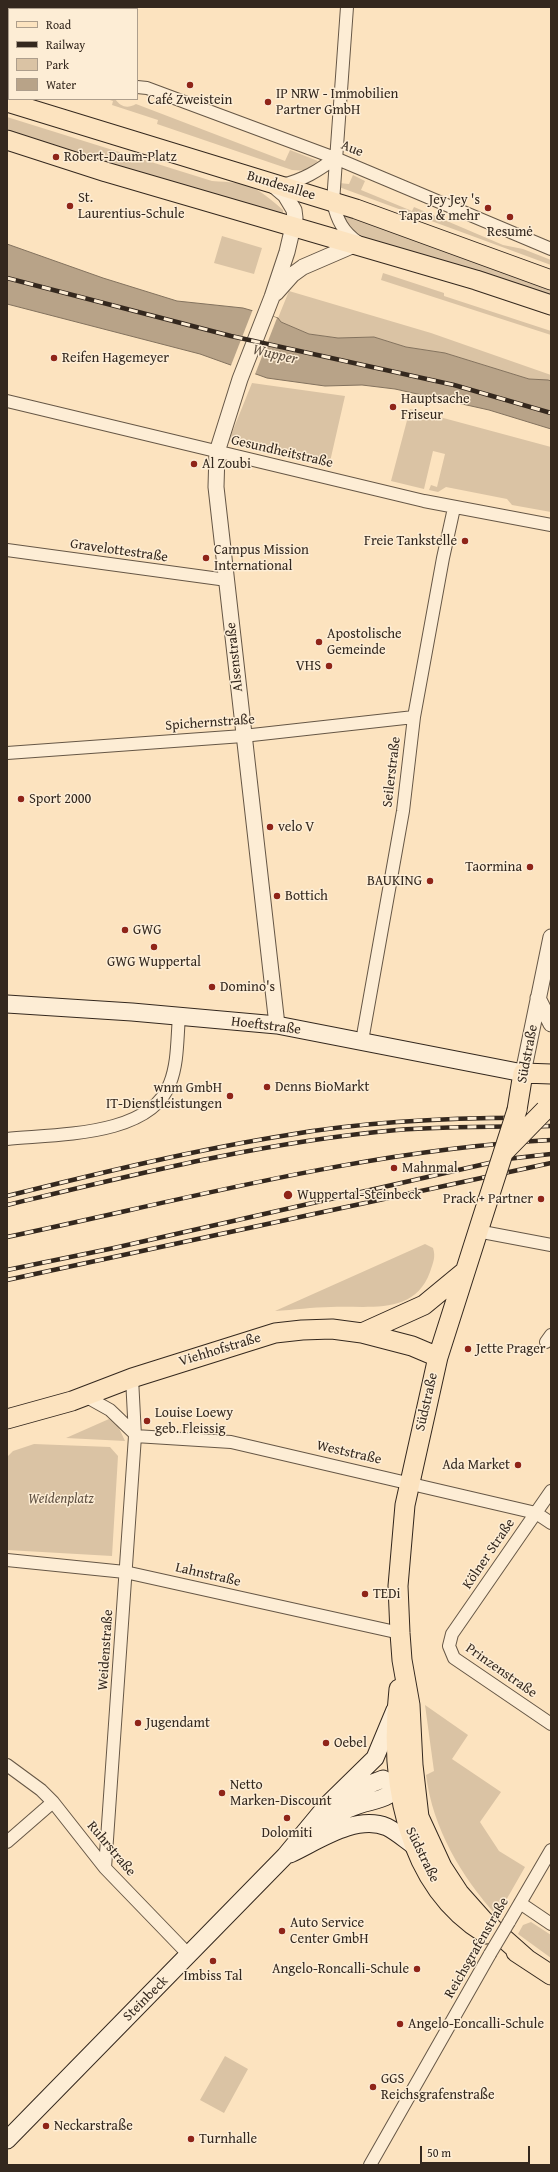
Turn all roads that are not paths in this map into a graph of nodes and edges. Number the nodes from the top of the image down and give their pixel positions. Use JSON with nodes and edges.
{"nodes":[{"id":1,"x":347,"y":7,"type":"edge"},
{"id":2,"x":138,"y":86,"type":"edge"},
{"id":3,"x":7,"y":102,"type":"edge"},
{"id":4,"x":7,"y":140,"type":"edge"},
{"id":5,"x":335,"y":158,"type":"junction"},
{"id":6,"x":274,"y":185,"type":"junction"},
{"id":7,"x":333,"y":202,"type":"junction"},
{"id":8,"x":294,"y":227,"type":"junction"},
{"id":9,"x":361,"y":246,"type":"junction"},
{"id":10,"x":551,"y":249,"type":"edge"},
{"id":11,"x":551,"y":280,"type":"edge"},
{"id":12,"x":272,"y":297,"type":"junction"},
{"id":13,"x":551,"y":306,"type":"edge"},
{"id":14,"x":7,"y":401,"type":"edge"},
{"id":15,"x":217,"y":452,"type":"junction"},
{"id":16,"x":454,"y":508,"type":"junction"},
{"id":17,"x":551,"y":525,"type":"edge"},
{"id":18,"x":7,"y":550,"type":"edge"},
{"id":19,"x":227,"y":580,"type":"junction"},
{"id":20,"x":414,"y":717,"type":"junction"},
{"id":21,"x":243,"y":736,"type":"junction"},
{"id":22,"x":7,"y":753,"type":"edge"},
{"id":23,"x":551,"y":937,"type":"edge"},
{"id":24,"x":538,"y":998,"type":"junction"},
{"id":25,"x":7,"y":1004,"type":"edge"},
{"id":26,"x":180,"y":1017,"type":"junction"},
{"id":27,"x":551,"y":1024,"type":"edge"},
{"id":28,"x":277,"y":1025,"type":"junction"},
{"id":29,"x":362,"y":1041,"type":"junction"},
{"id":30,"x":523,"y":1073,"type":"junction"},
{"id":31,"x":551,"y":1074,"type":"edge"},
{"id":32,"x":548,"y":1107,"type":"edge"},
{"id":33,"x":7,"y":1140,"type":"edge"},
{"id":34,"x":503,"y":1153,"type":"junction"},
{"id":35,"x":477,"y":1231,"type":"junction"},
{"id":36,"x":551,"y":1245,"type":"edge"},
{"id":37,"x":464,"y":1272,"type":"junction"},
{"id":38,"x":362,"y":1333,"type":"junction"},
{"id":39,"x":438,"y":1357,"type":"junction"},
{"id":40,"x":132,"y":1378,"type":"junction"},
{"id":41,"x":85,"y":1396,"type":"junction"},
{"id":42,"x":7,"y":1419,"type":"edge"},
{"id":43,"x":135,"y":1435,"type":"junction"},
{"id":44,"x":410,"y":1482,"type":"junction"},
{"id":45,"x":551,"y":1491,"type":"edge"},
{"id":46,"x":536,"y":1512,"type":"junction"},
{"id":47,"x":551,"y":1523,"type":"edge"},
{"id":48,"x":7,"y":1560,"type":"edge"},
{"id":49,"x":125,"y":1572,"type":"junction"},
{"id":50,"x":400,"y":1633,"type":"junction"},
{"id":51,"x":452,"y":1634,"type":"joint"},
{"id":52,"x":402,"y":1660,"type":"junction"},
{"id":53,"x":397,"y":1704,"type":"junction"},
{"id":54,"x":551,"y":1724,"type":"edge"},
{"id":55,"x":7,"y":1764,"type":"edge"},
{"id":56,"x":412,"y":1765,"type":"junction"},
{"id":57,"x":400,"y":1787,"type":"junction"},
{"id":58,"x":53,"y":1802,"type":"junction"},
{"id":59,"x":328,"y":1804,"type":"junction"},
{"id":60,"x":419,"y":1817,"type":"junction"},
{"id":61,"x":7,"y":1842,"type":"edge"},
{"id":62,"x":416,"y":1847,"type":"junction"},
{"id":63,"x":551,"y":1850,"type":"edge"},
{"id":64,"x":285,"y":1856,"type":"junction"},
{"id":65,"x":105,"y":1868,"type":"junction"},
{"id":66,"x":520,"y":1903,"type":"junction"},
{"id":67,"x":551,"y":1924,"type":"edge"},
{"id":68,"x":189,"y":1955,"type":"junction"},
{"id":69,"x":527,"y":1959,"type":"junction"},
{"id":70,"x":551,"y":1975,"type":"edge"},
{"id":71,"x":7,"y":2140,"type":"edge"},
{"id":72,"x":370,"y":2165,"type":"edge"}],
"edges":[{"from":1,"to":5,"type":"street"},
{"from":2,"to":5,"type":"street","name":"Aue"},
{"from":3,"to":6,"type":"main road","name":"Bundesallee"},
{"from":4,"to":8,"type":"main road"},
{"from":5,"to":6,"type":"street"},
{"from":5,"to":7,"type":"street"},
{"from":5,"to":10,"type":"street","name":"Aue"},
{"from":6,"to":7,"type":"main road","name":"Bundesallee"},
{"from":6,"to":8,"type":"street","name":"Alsenstraße"},
{"from":7,"to":9,"type":"street"},
{"from":7,"to":11,"type":"main road","name":"Bundesallee"},
{"from":8,"to":9,"type":"main road"},
{"from":8,"to":12,"type":"street","name":"Alsenstraße"},
{"from":9,"to":12,"type":"street","name":"Alsenstraße"},
{"from":9,"to":13,"type":"main road"},
{"from":12,"to":15,"type":"street","name":"Alsenstraße"},
{"from":14,"to":15,"type":"street","name":"Gesundheitstraße"},
{"from":15,"to":16,"type":"street","name":"Gesundheitstraße"},
{"from":15,"to":19,"type":"street","name":"Alsenstraße"},
{"from":16,"to":17,"type":"street","name":"Gesundheitstraße"},
{"from":16,"to":20,"type":"street","name":"Seilerstraße"},
{"from":18,"to":19,"type":"street","name":"Gravelottestraße"},
{"from":19,"to":21,"type":"street","name":"Alsenstraße"},
{"from":20,"to":21,"type":"street","name":"Spichernstraße"},
{"from":20,"to":29,"type":"street","name":"Seilerstraße"},
{"from":21,"to":22,"type":"street","name":"Spichernstraße"},
{"from":21,"to":28,"type":"street","name":"Alsenstraße"},
{"from":23,"to":24,"type":"street","name":"Südstraße"},
{"from":24,"to":27,"type":"street","name":"Südstraße"},
{"from":24,"to":30,"type":"street","name":"Südstraße"},
{"from":25,"to":26,"type":"main road","name":"Hoeftstraße"},
{"from":26,"to":28,"type":"main road","name":"Hoeftstraße"},
{"from":26,"to":33,"type":"street"},
{"from":28,"to":29,"type":"main road","name":"Hoeftstraße"},
{"from":29,"to":30,"type":"main road","name":"Hoeftstraße"},
{"from":30,"to":31,"type":"main road"},
{"from":30,"to":34,"type":"main road","name":"Südstraße","bridge":true},
{"from":32,"to":34,"type":"main road","bridge":true},
{"from":34,"to":35,"type":"main road","name":"Südstraße","bridge":true},
{"from":35,"to":36,"type":"street"},
{"from":35,"to":37,"type":"main road","name":"Südstraße"},
{"from":37,"to":38,"type":"main road"},
{"from":37,"to":39,"type":"main road","name":"Südstraße"},
{"from":38,"to":39,"type":"main road","name":"Viehhofstraße"},
{"from":38,"to":40,"type":"main road","name":"Viehhofstraße"},
{"from":39,"to":44,"type":"main road","name":"Südstraße"},
{"from":40,"to":41,"type":"main road","name":"Viehhofstraße"},
{"from":40,"to":43,"type":"street","name":"Weidenstraße"},
{"from":41,"to":42,"type":"main road","name":"Viehhofstraße"},
{"from":41,"to":43,"type":"street"},
{"from":43,"to":44,"type":"street","name":"Weststraße"},
{"from":43,"to":49,"type":"street","name":"Weidenstraße"},
{"from":44,"to":46,"type":"street","name":"Weststraße"},
{"from":44,"to":50,"type":"main road","name":"Südstraße"},
{"from":45,"to":46,"type":"street","name":"Kölner Straße"},
{"from":46,"to":47,"type":"street","name":"Weststraße"},
{"from":46,"to":51,"type":"street","name":"Kölner Straße"},
{"from":48,"to":49,"type":"street","name":"Lahnstraße"},
{"from":49,"to":50,"type":"street","name":"Lahnstraße"},
{"from":49,"to":65,"type":"street","name":"Weidenstraße"},
{"from":50,"to":52,"type":"main road","name":"Südstraße"},
{"from":51,"to":54,"type":"street","name":"Prinzenstraße"},
{"from":52,"to":53,"type":"main road","name":"Südstraße"},
{"from":52,"to":56,"type":"main road","name":"Südstraße"},
{"from":53,"to":57,"type":"main road","name":"Südstraße"},
{"from":53,"to":59,"type":"main road"},
{"from":55,"to":58,"type":"street","name":"Ruhrstraße"},
{"from":56,"to":57,"type":"main road"},
{"from":56,"to":60,"type":"main road","name":"Südstraße"},
{"from":57,"to":59,"type":"main road"},
{"from":57,"to":60,"type":"main road"},
{"from":57,"to":62,"type":"main road","name":"Südstraße"},
{"from":57,"to":64,"type":"main road"},
{"from":58,"to":61,"type":"street"},
{"from":58,"to":65,"type":"street","name":"Ruhrstraße"},
{"from":59,"to":64,"type":"main road"},
{"from":60,"to":69,"type":"main road","name":"Südstraße"},
{"from":62,"to":64,"type":"main road"},
{"from":62,"to":69,"type":"main road","name":"Südstraße"},
{"from":63,"to":66,"type":"street","name":"Reichsgrafenstraße"},
{"from":64,"to":68,"type":"main road","name":"Steinbeck"},
{"from":65,"to":68,"type":"street","name":"Ruhrstraße"},
{"from":66,"to":67,"type":"street"},
{"from":66,"to":72,"type":"street","name":"Reichsgrafenstraße","bridge":true},
{"from":68,"to":71,"type":"main road","name":"Steinbeck"},
{"from":69,"to":70,"type":"main road","name":"Südstraße"}]}
